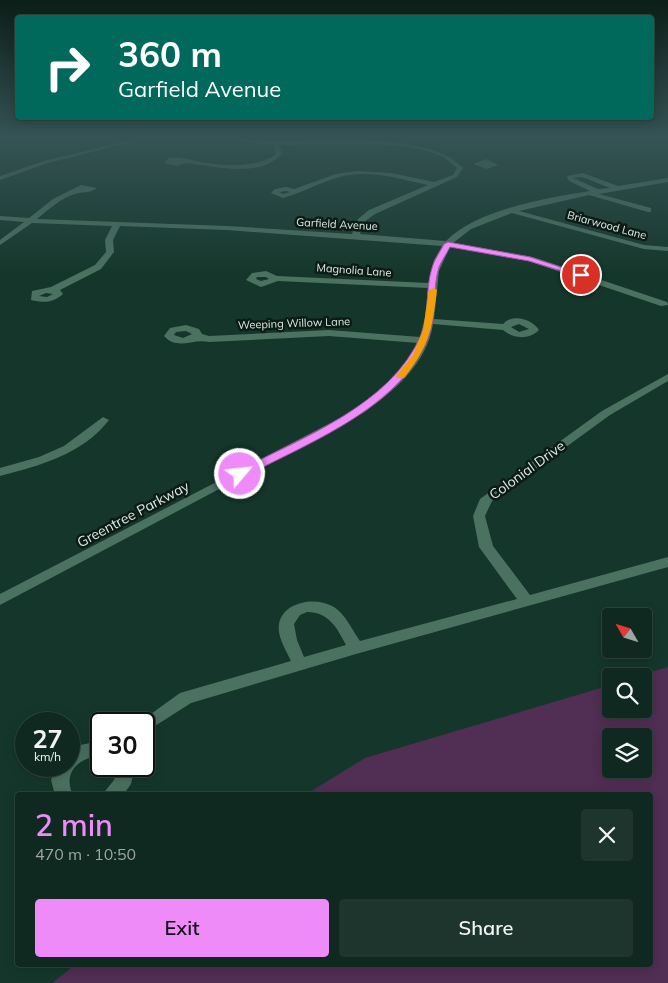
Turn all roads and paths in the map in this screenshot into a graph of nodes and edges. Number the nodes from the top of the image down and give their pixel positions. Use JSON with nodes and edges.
{"nodes":[{"id":1,"x":320,"y":183,"type":"edge"},
{"id":2,"x":426,"y":183,"type":"edge"},
{"id":3,"x":442,"y":183,"type":"edge"},
{"id":4,"x":576,"y":183,"type":"edge"},
{"id":5,"x":604,"y":183,"type":"edge"},
{"id":6,"x":658,"y":183,"type":"edge"},
{"id":7,"x":438,"y":185,"type":"junction"},
{"id":8,"x":617,"y":188,"type":"junction"},
{"id":9,"x":75,"y":191,"type":"dead end"},
{"id":10,"x":294,"y":191,"type":"dead end"},
{"id":11,"x":595,"y":193,"type":"junction"},
{"id":12,"x":648,"y":210,"type":"dead end"},
{"id":13,"x":512,"y":211,"type":"junction"},
{"id":14,"x":0,"y":218,"type":"edge"},
{"id":15,"x":32,"y":221,"type":"junction"},
{"id":16,"x":118,"y":224,"type":"junction"},
{"id":17,"x":355,"y":236,"type":"junction"},
{"id":18,"x":0,"y":243,"type":"edge"},
{"id":19,"x":448,"y":244,"type":"junction"},
{"id":20,"x":668,"y":249,"type":"edge"},
{"id":21,"x":274,"y":278,"type":"dead end"},
{"id":22,"x":433,"y":286,"type":"junction"},
{"id":23,"x":53,"y":290,"type":"dead end"},
{"id":24,"x":664,"y":304,"type":"dead end"},
{"id":25,"x":429,"y":321,"type":"junction"},
{"id":26,"x":506,"y":327,"type":"dead end"},
{"id":27,"x":196,"y":336,"type":"dead end"},
{"id":28,"x":423,"y":340,"type":"junction"},
{"id":29,"x":668,"y":377,"type":"edge"},
{"id":30,"x":103,"y":420,"type":"dead end"},
{"id":31,"x":0,"y":472,"type":"edge"},
{"id":32,"x":668,"y":562,"type":"edge"},
{"id":33,"x":0,"y":600,"type":"edge"},
{"id":34,"x":527,"y":602,"type":"junction"},
{"id":35,"x":356,"y":648,"type":"junction"},
{"id":36,"x":300,"y":665,"type":"junction"},
{"id":37,"x":155,"y":719,"type":"edge"},
{"id":38,"x":60,"y":777,"type":"edge"},
{"id":39,"x":124,"y":777,"type":"edge"},
{"id":40,"x":62,"y":792,"type":"edge"},
{"id":41,"x":114,"y":792,"type":"edge"}],
"edges":[{"from":1,"to":10,"type":"street"},
{"from":2,"to":7,"type":"street"},
{"from":3,"to":7,"type":"street"},
{"from":4,"to":11,"type":"street","name":"Greentree Parkway"},
{"from":5,"to":8,"type":"street","name":"Greentree Parkway"},
{"from":6,"to":8,"type":"street","name":"Greentree Parkway"},
{"from":7,"to":17,"type":"street"},
{"from":8,"to":11,"type":"street","name":"Greentree Parkway"},
{"from":9,"to":15,"type":"street"},
{"from":11,"to":12,"type":"street"},
{"from":11,"to":13,"type":"street","name":"Greentree Parkway"},
{"from":13,"to":19,"type":"street","name":"Greentree Parkway"},
{"from":13,"to":20,"type":"street","name":"Briarwood Lane"},
{"from":14,"to":15,"type":"street","name":"Garfield Avenue"},
{"from":15,"to":16,"type":"street","name":"Garfield Avenue"},
{"from":15,"to":18,"type":"street"},
{"from":16,"to":17,"type":"street","name":"Garfield Avenue"},
{"from":16,"to":23,"type":"street"},
{"from":17,"to":19,"type":"street","name":"Garfield Avenue"},
{"from":19,"to":22,"type":"street","name":"Greentree Parkway"},
{"from":19,"to":24,"type":"street","name":"Garfield Avenue"},
{"from":21,"to":22,"type":"street","name":"Magnolia Lane"},
{"from":22,"to":25,"type":"street","name":"Greentree Parkway"},
{"from":25,"to":26,"type":"street"},
{"from":25,"to":28,"type":"street","name":"Greentree Parkway"},
{"from":27,"to":28,"type":"street","name":"Weeping Willow Lane"},
{"from":28,"to":33,"type":"street","name":"Greentree Parkway"},
{"from":29,"to":34,"type":"street","name":"Colonial Drive"},
{"from":30,"to":31,"type":"street"},
{"from":32,"to":34,"type":"street"},
{"from":34,"to":35,"type":"street"},
{"from":35,"to":36,"type":"street"},
{"from":35,"to":36,"type":"street"},
{"from":36,"to":37,"type":"street"},
{"from":38,"to":40,"type":"street"},
{"from":39,"to":41,"type":"street"}]}
